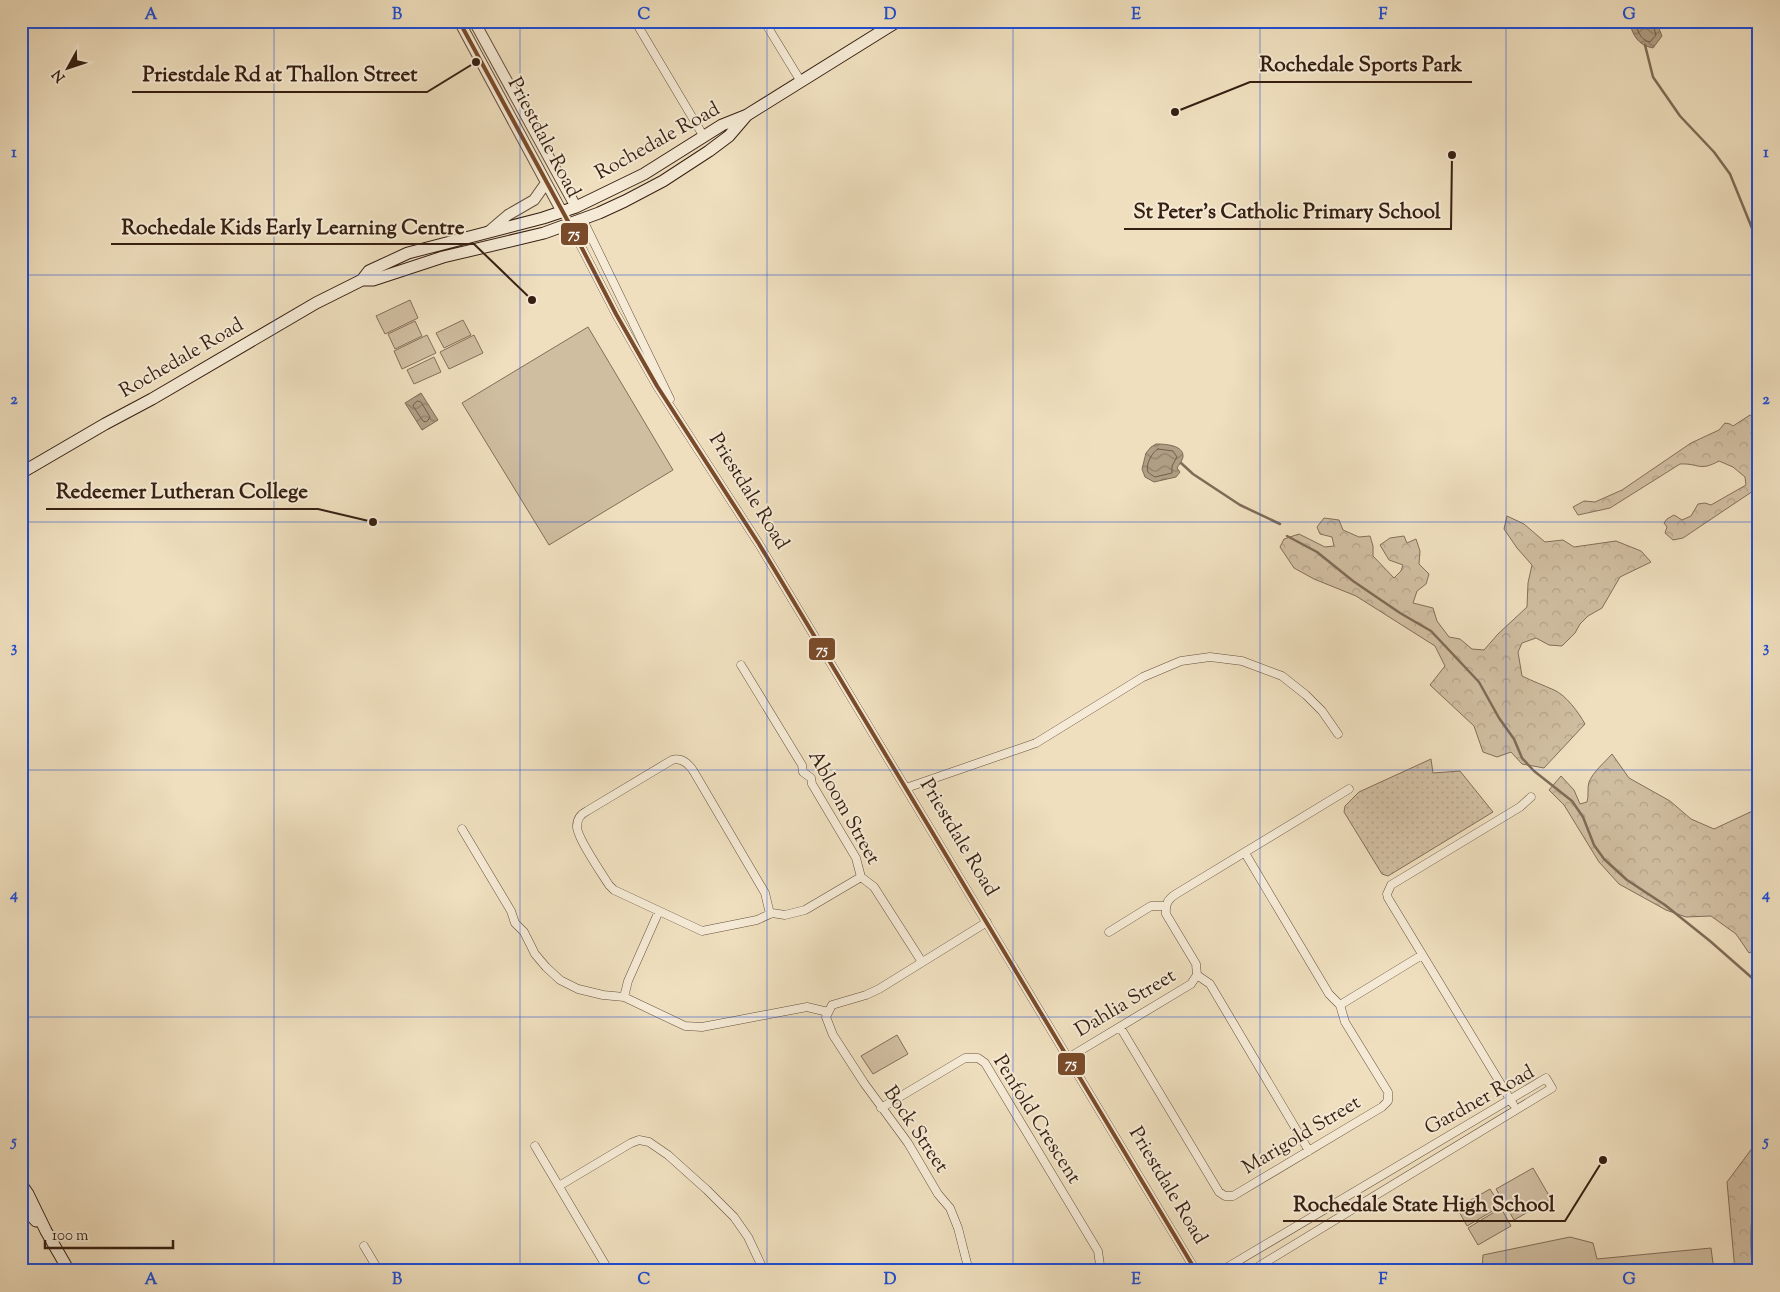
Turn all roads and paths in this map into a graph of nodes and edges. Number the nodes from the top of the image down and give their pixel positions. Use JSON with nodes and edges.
{"nodes":[{"id":1,"x":459,"y":21,"type":"edge"},
{"id":2,"x":474,"y":21,"type":"edge"},
{"id":3,"x":635,"y":21,"type":"edge"},
{"id":4,"x":764,"y":21,"type":"edge"},
{"id":5,"x":896,"y":22,"type":"edge"},
{"id":6,"x":800,"y":80,"type":"junction"},
{"id":7,"x":747,"y":114,"type":"junction"},
{"id":8,"x":704,"y":137,"type":"junction"},
{"id":9,"x":546,"y":183,"type":"junction"},
{"id":10,"x":576,"y":207,"type":"junction"},
{"id":11,"x":562,"y":212,"type":"junction"},
{"id":12,"x":583,"y":220,"type":"junction"},
{"id":13,"x":570,"y":225,"type":"junction"},
{"id":14,"x":488,"y":232,"type":"junction"},
{"id":15,"x":362,"y":280,"type":"junction"},
{"id":16,"x":685,"y":428,"type":"junction"},
{"id":17,"x":21,"y":473,"type":"edge"},
{"id":18,"x":741,"y":665,"type":"dead end"},
{"id":19,"x":1338,"y":734,"type":"dead end"},
{"id":20,"x":906,"y":788,"type":"junction"},
{"id":21,"x":1349,"y":788,"type":"dead end"},
{"id":22,"x":1531,"y":797,"type":"dead end"},
{"id":23,"x":462,"y":829,"type":"dead end"},
{"id":24,"x":1245,"y":853,"type":"junction"},
{"id":25,"x":862,"y":877,"type":"junction"},
{"id":26,"x":1166,"y":906,"type":"junction"},
{"id":27,"x":659,"y":911,"type":"junction"},
{"id":28,"x":770,"y":914,"type":"junction"},
{"id":29,"x":987,"y":922,"type":"junction"},
{"id":30,"x":1109,"y":932,"type":"dead end"},
{"id":31,"x":1422,"y":955,"type":"junction"},
{"id":32,"x":922,"y":962,"type":"junction"},
{"id":33,"x":1197,"y":975,"type":"junction"},
{"id":34,"x":624,"y":997,"type":"junction"},
{"id":35,"x":1340,"y":1005,"type":"junction"},
{"id":36,"x":828,"y":1012,"type":"junction"},
{"id":37,"x":1120,"y":1027,"type":"junction"},
{"id":38,"x":1068,"y":1058,"type":"junction"},
{"id":39,"x":1510,"y":1100,"type":"junction"},
{"id":40,"x":881,"y":1108,"type":"junction"},
{"id":41,"x":1516,"y":1110,"type":"junction"},
{"id":42,"x":535,"y":1146,"type":"dead end"},
{"id":43,"x":1309,"y":1151,"type":"junction"},
{"id":44,"x":21,"y":1184,"type":"edge"},
{"id":45,"x":559,"y":1186,"type":"junction"},
{"id":46,"x":21,"y":1204,"type":"edge"},
{"id":47,"x":46,"y":1231,"type":"junction"},
{"id":48,"x":364,"y":1246,"type":"dead end"},
{"id":49,"x":69,"y":1271,"type":"edge"},
{"id":50,"x":379,"y":1271,"type":"edge"},
{"id":51,"x":609,"y":1271,"type":"edge"},
{"id":52,"x":764,"y":1271,"type":"edge"},
{"id":53,"x":969,"y":1271,"type":"edge"},
{"id":54,"x":1096,"y":1271,"type":"edge"},
{"id":55,"x":1196,"y":1271,"type":"edge"},
{"id":56,"x":1221,"y":1271,"type":"edge"},
{"id":57,"x":1250,"y":1271,"type":"edge"}],
"edges":[{"from":1,"to":9,"type":"street","name":"Priestdale Road"},
{"from":2,"to":10,"type":"street","name":"Priestdale Road"},
{"from":3,"to":8,"type":"street"},
{"from":4,"to":6,"type":"street"},
{"from":5,"to":6,"type":"main road","name":"Rochedale Road"},
{"from":6,"to":7,"type":"main road","name":"Rochedale Road"},
{"from":7,"to":8,"type":"main road","name":"Rochedale Road"},
{"from":7,"to":12,"type":"main road","name":"Rochedale Road"},
{"from":8,"to":10,"type":"main road","name":"Rochedale Road"},
{"from":9,"to":11,"type":"street","name":"Priestdale Road"},
{"from":9,"to":14,"type":"street"},
{"from":10,"to":11,"type":"main road","name":"Rochedale Road"},
{"from":10,"to":12,"type":"main road","name":"Priestdale Road"},
{"from":11,"to":13,"type":"main road","name":"Priestdale Road"},
{"from":11,"to":14,"type":"main road","name":"Rochedale Road"},
{"from":12,"to":13,"type":"main road","name":"Rochedale Road"},
{"from":12,"to":16,"type":"street","name":"Priestdale Road"},
{"from":13,"to":15,"type":"main road","name":"Rochedale Road"},
{"from":13,"to":16,"type":"street","name":"Priestdale Road"},
{"from":14,"to":15,"type":"main road","name":"Rochedale Road"},
{"from":15,"to":17,"type":"main road","name":"Rochedale Road"},
{"from":16,"to":20,"type":"street","name":"Priestdale Road"},
{"from":18,"to":25,"type":"street","name":"Abloom Street"},
{"from":19,"to":20,"type":"street"},
{"from":20,"to":29,"type":"street","name":"Priestdale Road"},
{"from":21,"to":24,"type":"street"},
{"from":22,"to":31,"type":"street"},
{"from":23,"to":34,"type":"street"},
{"from":24,"to":26,"type":"street"},
{"from":24,"to":35,"type":"street"},
{"from":25,"to":28,"type":"street"},
{"from":25,"to":32,"type":"street","name":"Abloom Street"},
{"from":26,"to":30,"type":"street"},
{"from":26,"to":33,"type":"street"},
{"from":27,"to":28,"type":"street"},
{"from":27,"to":28,"type":"street"},
{"from":27,"to":34,"type":"street"},
{"from":29,"to":32,"type":"street"},
{"from":29,"to":38,"type":"street","name":"Priestdale Road"},
{"from":31,"to":35,"type":"street"},
{"from":31,"to":39,"type":"street"},
{"from":32,"to":36,"type":"street"},
{"from":33,"to":37,"type":"street","name":"Dahlia Street"},
{"from":33,"to":43,"type":"street"},
{"from":34,"to":36,"type":"street"},
{"from":35,"to":43,"type":"street","name":"Marigold Street"},
{"from":36,"to":40,"type":"street","name":"Bock Street"},
{"from":37,"to":38,"type":"street","name":"Dahlia Street"},
{"from":37,"to":43,"type":"street","name":"Marigold Street"},
{"from":38,"to":55,"type":"street","name":"Priestdale Road"},
{"from":39,"to":41,"type":"street"},
{"from":39,"to":41,"type":"street","name":"Gardner Road"},
{"from":39,"to":56,"type":"street","name":"Gardner Road"},
{"from":40,"to":53,"type":"street","name":"Bock Street"},
{"from":40,"to":54,"type":"street","name":"Penfold Crescent"},
{"from":41,"to":57,"type":"street","name":"Gardner Road"},
{"from":42,"to":45,"type":"street"},
{"from":44,"to":47,"type":"main road"},
{"from":45,"to":51,"type":"street"},
{"from":45,"to":52,"type":"street"},
{"from":46,"to":47,"type":"main road"},
{"from":47,"to":49,"type":"main road"},
{"from":48,"to":50,"type":"street"}]}
